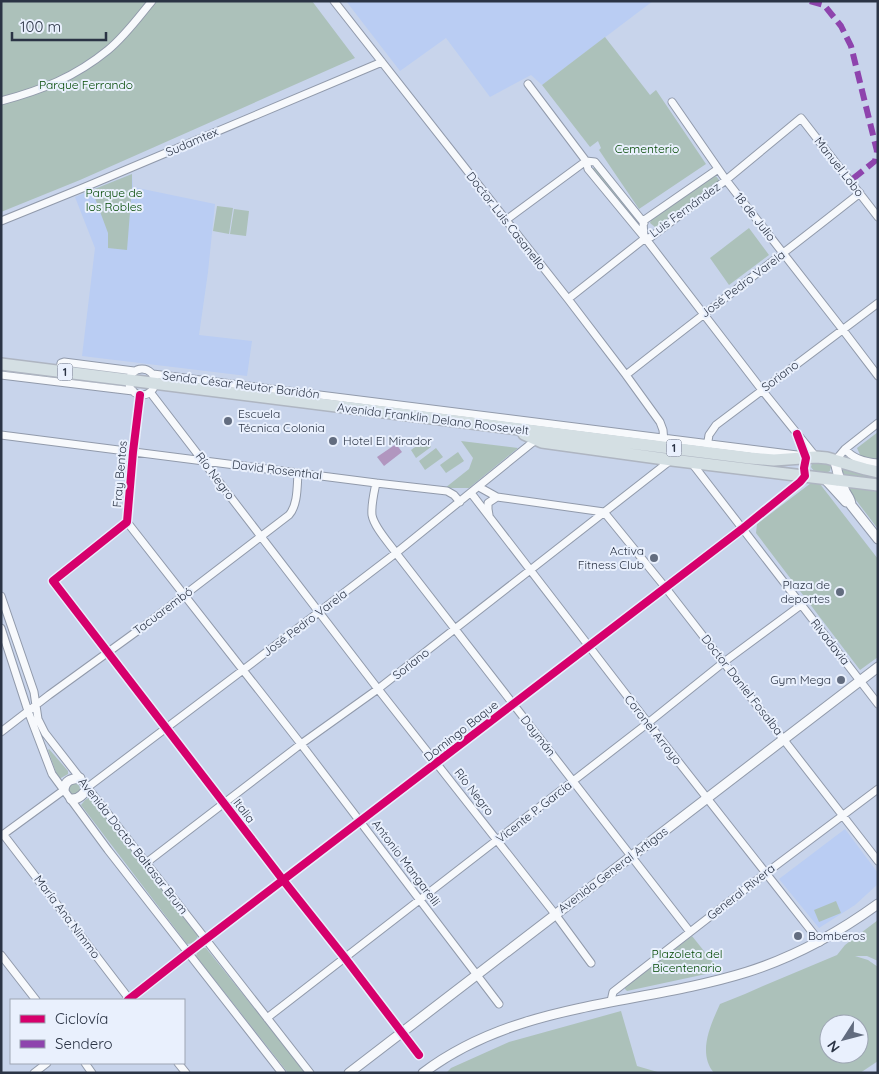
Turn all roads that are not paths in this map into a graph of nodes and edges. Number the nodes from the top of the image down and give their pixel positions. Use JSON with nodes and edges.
{"nodes":[{"id":1,"x":152,"y":1,"type":"edge"},
{"id":2,"x":334,"y":1,"type":"edge"},
{"id":3,"x":382,"y":62,"type":"junction"},
{"id":4,"x":528,"y":84,"type":"dead end"},
{"id":5,"x":1,"y":101,"type":"edge"},
{"id":6,"x":672,"y":102,"type":"dead end"},
{"id":7,"x":800,"y":118,"type":"joint"},
{"id":8,"x":586,"y":161,"type":"junction"},
{"id":9,"x":718,"y":169,"type":"junction"},
{"id":10,"x":726,"y":180,"type":"junction"},
{"id":11,"x":860,"y":193,"type":"junction"},
{"id":12,"x":878,"y":216,"type":"edge"},
{"id":13,"x":1,"y":220,"type":"edge"},
{"id":14,"x":506,"y":220,"type":"junction"},
{"id":15,"x":642,"y":221,"type":"junction"},
{"id":16,"x":648,"y":240,"type":"junction"},
{"id":17,"x":784,"y":254,"type":"junction"},
{"id":18,"x":568,"y":299,"type":"junction"},
{"id":19,"x":878,"y":303,"type":"edge"},
{"id":20,"x":703,"y":314,"type":"junction"},
{"id":21,"x":843,"y":330,"type":"junction"},
{"id":22,"x":1,"y":364,"type":"edge"},
{"id":23,"x":14,"y":371,"type":"junction"},
{"id":24,"x":29,"y":373,"type":"junction"},
{"id":25,"x":1,"y":375,"type":"edge"},
{"id":26,"x":84,"y":375,"type":"junction"},
{"id":27,"x":626,"y":375,"type":"junction"},
{"id":28,"x":878,"y":376,"type":"edge"},
{"id":29,"x":132,"y":381,"type":"junction"},
{"id":30,"x":153,"y":383,"type":"junction"},
{"id":31,"x":762,"y":390,"type":"junction"},
{"id":32,"x":257,"y":392,"type":"junction"},
{"id":33,"x":140,"y":395,"type":"junction"},
{"id":34,"x":878,"y":423,"type":"edge"},
{"id":35,"x":542,"y":434,"type":"junction"},
{"id":36,"x":797,"y":434,"type":"junction"},
{"id":37,"x":1,"y":435,"type":"edge"},
{"id":38,"x":662,"y":447,"type":"junction"},
{"id":39,"x":844,"y":449,"type":"junction"},
{"id":40,"x":133,"y":452,"type":"junction"},
{"id":41,"x":706,"y":453,"type":"junction"},
{"id":42,"x":809,"y":457,"type":"junction"},
{"id":43,"x":672,"y":460,"type":"junction"},
{"id":44,"x":204,"y":461,"type":"junction"},
{"id":45,"x":835,"y":461,"type":"junction"},
{"id":46,"x":691,"y":462,"type":"junction"},
{"id":47,"x":878,"y":463,"type":"edge"},
{"id":48,"x":878,"y":472,"type":"edge"},
{"id":49,"x":298,"y":473,"type":"junction"},
{"id":50,"x":805,"y":476,"type":"junction"},
{"id":51,"x":825,"y":479,"type":"junction"},
{"id":52,"x":840,"y":480,"type":"junction"},
{"id":53,"x":376,"y":483,"type":"junction"},
{"id":54,"x":878,"y":485,"type":"edge"},
{"id":55,"x":479,"y":487,"type":"junction"},
{"id":56,"x":472,"y":493,"type":"junction"},
{"id":57,"x":497,"y":496,"type":"junction"},
{"id":58,"x":460,"y":502,"type":"junction"},
{"id":59,"x":851,"y":505,"type":"junction"},
{"id":60,"x":604,"y":512,"type":"junction"},
{"id":61,"x":489,"y":515,"type":"junction"},
{"id":62,"x":127,"y":522,"type":"junction"},
{"id":63,"x":742,"y":529,"type":"junction"},
{"id":64,"x":261,"y":536,"type":"junction"},
{"id":65,"x":878,"y":539,"type":"edge"},
{"id":66,"x":396,"y":553,"type":"junction"},
{"id":67,"x":531,"y":570,"type":"junction"},
{"id":68,"x":52,"y":580,"type":"joint"},
{"id":69,"x":665,"y":587,"type":"junction"},
{"id":70,"x":185,"y":594,"type":"junction"},
{"id":71,"x":1,"y":596,"type":"edge"},
{"id":72,"x":801,"y":605,"type":"junction"},
{"id":73,"x":320,"y":612,"type":"junction"},
{"id":74,"x":1,"y":628,"type":"edge"},
{"id":75,"x":456,"y":629,"type":"junction"},
{"id":76,"x":588,"y":646,"type":"junction"},
{"id":77,"x":107,"y":652,"type":"junction"},
{"id":78,"x":724,"y":662,"type":"junction"},
{"id":79,"x":878,"y":667,"type":"edge"},
{"id":80,"x":243,"y":670,"type":"junction"},
{"id":81,"x":860,"y":680,"type":"junction"},
{"id":82,"x":378,"y":689,"type":"junction"},
{"id":83,"x":513,"y":704,"type":"junction"},
{"id":84,"x":878,"y":704,"type":"edge"},
{"id":85,"x":36,"y":706,"type":"junction"},
{"id":86,"x":28,"y":711,"type":"junction"},
{"id":87,"x":648,"y":723,"type":"junction"},
{"id":88,"x":166,"y":728,"type":"junction"},
{"id":89,"x":1,"y":732,"type":"edge"},
{"id":90,"x":783,"y":739,"type":"junction"},
{"id":91,"x":301,"y":744,"type":"junction"},
{"id":92,"x":437,"y":763,"type":"junction"},
{"id":93,"x":80,"y":778,"type":"junction"},
{"id":94,"x":573,"y":781,"type":"junction"},
{"id":95,"x":88,"y":787,"type":"junction"},
{"id":96,"x":878,"y":788,"type":"edge"},
{"id":97,"x":64,"y":790,"type":"junction"},
{"id":98,"x":707,"y":798,"type":"junction"},
{"id":99,"x":71,"y":799,"type":"junction"},
{"id":100,"x":225,"y":803,"type":"junction"},
{"id":101,"x":843,"y":815,"type":"junction"},
{"id":102,"x":360,"y":822,"type":"junction"},
{"id":103,"x":2,"y":835,"type":"edge"},
{"id":104,"x":498,"y":840,"type":"junction"},
{"id":105,"x":631,"y":856,"type":"junction"},
{"id":106,"x":878,"y":861,"type":"edge"},
{"id":107,"x":146,"y":863,"type":"junction"},
{"id":108,"x":766,"y":873,"type":"junction"},
{"id":109,"x":283,"y":880,"type":"junction"},
{"id":110,"x":420,"y":900,"type":"junction"},
{"id":111,"x":878,"y":904,"type":"edge"},
{"id":112,"x":555,"y":914,"type":"junction"},
{"id":113,"x":690,"y":932,"type":"junction"},
{"id":114,"x":205,"y":940,"type":"junction"},
{"id":115,"x":820,"y":942,"type":"junction"},
{"id":116,"x":189,"y":952,"type":"junction"},
{"id":117,"x":1,"y":955,"type":"edge"},
{"id":118,"x":345,"y":958,"type":"junction"},
{"id":119,"x":591,"y":963,"type":"dead end"},
{"id":120,"x":477,"y":975,"type":"junction"},
{"id":121,"x":35,"y":999,"type":"edge"},
{"id":122,"x":128,"y":999,"type":"edge"},
{"id":123,"x":130,"y":999,"type":"edge"},
{"id":124,"x":611,"y":1001,"type":"junction"},
{"id":125,"x":499,"y":1004,"type":"dead end"},
{"id":126,"x":267,"y":1018,"type":"junction"},
{"id":127,"x":401,"y":1032,"type":"junction"},
{"id":128,"x":419,"y":1055,"type":"dead end"},
{"id":129,"x":46,"y":1064,"type":"edge"},
{"id":130,"x":34,"y":1073,"type":"edge"},
{"id":131,"x":282,"y":1073,"type":"edge"},
{"id":132,"x":310,"y":1073,"type":"edge"},
{"id":133,"x":349,"y":1073,"type":"edge"},
{"id":134,"x":423,"y":1073,"type":"edge"}],
"edges":[{"from":1,"to":5,"type":"street"},
{"from":2,"to":3,"type":"street","name":"Doctor Luis Casanello"},
{"from":3,"to":13,"type":"street","name":"Sudamtex"},
{"from":3,"to":14,"type":"street","name":"Doctor Luis Casanello"},
{"from":4,"to":8,"type":"street"},
{"from":6,"to":9,"type":"street","name":"18 de Julio"},
{"from":7,"to":10,"type":"street","name":"Luis Fernández"},
{"from":7,"to":11,"type":"street","name":"Manuel Lobo"},
{"from":8,"to":14,"type":"street"},
{"from":8,"to":15,"type":"street"},
{"from":8,"to":16,"type":"street"},
{"from":9,"to":10,"type":"street","name":"18 de Julio"},
{"from":9,"to":15,"type":"street"},
{"from":10,"to":16,"type":"street","name":"Luis Fernández"},
{"from":10,"to":17,"type":"street","name":"18 de Julio"},
{"from":11,"to":12,"type":"street","name":"Manuel Lobo"},
{"from":11,"to":17,"type":"street","name":"José Pedro Varela"},
{"from":14,"to":18,"type":"street","name":"Doctor Luis Casanello"},
{"from":15,"to":16,"type":"street"},
{"from":16,"to":18,"type":"street","name":"Luis Fernández"},
{"from":16,"to":20,"type":"street"},
{"from":17,"to":20,"type":"street","name":"José Pedro Varela"},
{"from":17,"to":21,"type":"street","name":"18 de Julio"},
{"from":18,"to":27,"type":"street","name":"Doctor Luis Casanello"},
{"from":19,"to":21,"type":"street","name":"Soriano"},
{"from":20,"to":27,"type":"street","name":"José Pedro Varela"},
{"from":20,"to":31,"type":"street"},
{"from":21,"to":28,"type":"street","name":"18 de Julio"},
{"from":21,"to":31,"type":"street","name":"Soriano"},
{"from":22,"to":23,"type":"main road","name":"Avenida Franklin Delano Roosevelt","number":"1"},
{"from":23,"to":24,"type":"main road","name":"Avenida Franklin Delano Roosevelt","number":"1"},
{"from":23,"to":25,"type":"street","name":"Avenida Franklin Delano Roosevelt"},
{"from":24,"to":26,"type":"street","name":"Avenida Franklin Delano Roosevelt"},
{"from":24,"to":26,"type":"main road","name":"Avenida Franklin Delano Roosevelt","number":"1"},
{"from":26,"to":29,"type":"main road","name":"Avenida Franklin Delano Roosevelt","number":"1"},
{"from":27,"to":38,"type":"street","name":"Doctor Luis Casanello"},
{"from":29,"to":30,"type":"main road","name":"Avenida Franklin Delano Roosevelt","number":"1"},
{"from":29,"to":33,"type":"street"},
{"from":30,"to":32,"type":"main road","name":"Avenida Franklin Delano Roosevelt","number":"1"},
{"from":30,"to":33,"type":"street"},
{"from":30,"to":44,"type":"street","name":"Río Negro"},
{"from":31,"to":36,"type":"street"},
{"from":31,"to":41,"type":"street","name":"Soriano"},
{"from":32,"to":35,"type":"street","name":"Senda César Reutor Baridón"},
{"from":32,"to":35,"type":"main road","name":"Avenida Franklin Delano Roosevelt","number":"1"},
{"from":33,"to":40,"type":"street","name":"Fray Bentos"},
{"from":34,"to":39,"type":"street"},
{"from":35,"to":38,"type":"main road","name":"Avenida Franklin Delano Roosevelt","number":"1"},
{"from":35,"to":38,"type":"street","name":"Senda César Reutor Baridón"},
{"from":35,"to":55,"type":"street","name":"José Pedro Varela"},
{"from":36,"to":42,"type":"street"},
{"from":36,"to":42,"type":"street"},
{"from":37,"to":40,"type":"street","name":"David Rosenthal"},
{"from":38,"to":41,"type":"main road","name":"Avenida Franklin Delano Roosevelt","number":"1"},
{"from":38,"to":43,"type":"main road","name":"Avenida Franklin Delano Roosevelt","number":"1"},
{"from":39,"to":45,"type":"street"},
{"from":39,"to":47,"type":"street"},
{"from":40,"to":44,"type":"street","name":"David Rosenthal"},
{"from":40,"to":62,"type":"street","name":"Fray Bentos"},
{"from":41,"to":42,"type":"main road","name":"Avenida Franklin Delano Roosevelt","number":"1"},
{"from":41,"to":46,"type":"main road","name":"Avenida Franklin Delano Roosevelt","number":"1"},
{"from":41,"to":50,"type":"main road","name":"Avenida Franklin Delano Roosevelt","number":"1"},
{"from":42,"to":45,"type":"main road","name":"Avenida Franklin Delano Roosevelt","number":"1"},
{"from":42,"to":50,"type":"street"},
{"from":43,"to":46,"type":"main road","name":"Avenida Franklin Delano Roosevelt","number":"1"},
{"from":43,"to":60,"type":"street","name":"Soriano"},
{"from":44,"to":49,"type":"street","name":"David Rosenthal"},
{"from":44,"to":64,"type":"street","name":"Río Negro"},
{"from":45,"to":48,"type":"main road","number":"1"},
{"from":45,"to":52,"type":"street"},
{"from":46,"to":63,"type":"street","name":"Rivadavia"},
{"from":49,"to":53,"type":"street","name":"David Rosenthal"},
{"from":49,"to":64,"type":"street","name":"Tacuarembó"},
{"from":50,"to":51,"type":"main road","name":"Avenida Franklin Delano Roosevelt","number":"1"},
{"from":50,"to":63,"type":"street","name":"Domingo Baque"},
{"from":51,"to":52,"type":"main road","number":"1"},
{"from":51,"to":59,"type":"street"},
{"from":52,"to":54,"type":"main road","number":"1"},
{"from":52,"to":59,"type":"street"},
{"from":53,"to":58,"type":"street","name":"David Rosenthal"},
{"from":53,"to":66,"type":"street","name":"Daymán"},
{"from":55,"to":56,"type":"street","name":"José Pedro Varela"},
{"from":55,"to":57,"type":"street"},
{"from":56,"to":58,"type":"street","name":"José Pedro Varela"},
{"from":56,"to":61,"type":"street","name":"Coronel Arroyo"},
{"from":57,"to":60,"type":"street"},
{"from":57,"to":61,"type":"street"},
{"from":58,"to":66,"type":"street","name":"José Pedro Varela"},
{"from":59,"to":65,"type":"street"},
{"from":60,"to":67,"type":"street","name":"Soriano"},
{"from":60,"to":69,"type":"street","name":"Doctor Daniel Fosalba"},
{"from":61,"to":67,"type":"street","name":"Coronel Arroyo"},
{"from":62,"to":68,"type":"street","name":"Fray Bentos"},
{"from":62,"to":70,"type":"street","name":"Antonio Mangarelli"},
{"from":63,"to":69,"type":"street","name":"Domingo Baque"},
{"from":63,"to":72,"type":"street","name":"Rivadavia"},
{"from":64,"to":70,"type":"street","name":"Tacuarembó"},
{"from":64,"to":73,"type":"street","name":"Río Negro"},
{"from":66,"to":73,"type":"street","name":"José Pedro Varela"},
{"from":66,"to":75,"type":"street","name":"Daymán"},
{"from":67,"to":75,"type":"street","name":"Soriano"},
{"from":67,"to":76,"type":"street","name":"Coronel Arroyo"},
{"from":68,"to":77,"type":"street","name":"Italia"},
{"from":69,"to":76,"type":"street","name":"Domingo Baque"},
{"from":69,"to":78,"type":"street","name":"Doctor Daniel Fosalba"},
{"from":70,"to":77,"type":"street","name":"Tacuarembó"},
{"from":70,"to":80,"type":"street","name":"Antonio Mangarelli"},
{"from":71,"to":85,"type":"street","name":"Avenida Doctor Baltasar Brum"},
{"from":72,"to":78,"type":"street","name":"Vicente P. García"},
{"from":72,"to":81,"type":"street","name":"Rivadavia"},
{"from":73,"to":80,"type":"street","name":"José Pedro Varela"},
{"from":73,"to":82,"type":"street","name":"Río Negro"},
{"from":74,"to":86,"type":"street","name":"Avenida Doctor Baltasar Brum"},
{"from":75,"to":82,"type":"street","name":"Soriano"},
{"from":75,"to":83,"type":"street","name":"Daymán"},
{"from":76,"to":83,"type":"street","name":"Domingo Baque"},
{"from":76,"to":87,"type":"street","name":"Coronel Arroyo"},
{"from":77,"to":85,"type":"street","name":"Tacuarembó"},
{"from":77,"to":88,"type":"street","name":"Italia"},
{"from":78,"to":87,"type":"street","name":"Vicente P. García"},
{"from":78,"to":90,"type":"street","name":"Doctor Daniel Fosalba"},
{"from":79,"to":81,"type":"street","name":"Avenida General Artigas"},
{"from":80,"to":88,"type":"street","name":"José Pedro Varela"},
{"from":80,"to":91,"type":"street","name":"Antonio Mangarelli"},
{"from":81,"to":84,"type":"street","name":"Rivadavia"},
{"from":81,"to":90,"type":"street","name":"Avenida General Artigas"},
{"from":82,"to":91,"type":"street","name":"Soriano"},
{"from":82,"to":92,"type":"street","name":"Río Negro"},
{"from":83,"to":92,"type":"street","name":"Domingo Baque"},
{"from":83,"to":94,"type":"street","name":"Daymán"},
{"from":85,"to":86,"type":"street","name":"Tacuarembó"},
{"from":85,"to":93,"type":"street","name":"Avenida Doctor Baltasar Brum"},
{"from":86,"to":89,"type":"street","name":"Tacuarembó"},
{"from":86,"to":97,"type":"street","name":"Avenida Doctor Baltasar Brum"},
{"from":87,"to":94,"type":"street","name":"Vicente P. García"},
{"from":87,"to":98,"type":"street","name":"Coronel Arroyo"},
{"from":88,"to":95,"type":"street","name":"José Pedro Varela"},
{"from":88,"to":100,"type":"street","name":"Italia"},
{"from":90,"to":98,"type":"street","name":"Avenida General Artigas"},
{"from":90,"to":101,"type":"street","name":"Doctor Daniel Fosalba"},
{"from":91,"to":100,"type":"street","name":"Soriano"},
{"from":91,"to":102,"type":"street","name":"Antonio Mangarelli"},
{"from":92,"to":102,"type":"street","name":"Domingo Baque"},
{"from":92,"to":104,"type":"street","name":"Río Negro"},
{"from":93,"to":95,"type":"street","name":"Avenida Doctor Baltasar Brum"},
{"from":93,"to":97,"type":"street"},
{"from":94,"to":104,"type":"street","name":"Vicente P. García"},
{"from":94,"to":105,"type":"street","name":"Daymán"},
{"from":95,"to":99,"type":"street","name":"José Pedro Varela"},
{"from":95,"to":107,"type":"street","name":"Avenida Doctor Baltasar Brum"},
{"from":96,"to":101,"type":"street","name":"General Rivera"},
{"from":97,"to":99,"type":"street","name":"Avenida Doctor Baltasar Brum"},
{"from":97,"to":103,"type":"street"},
{"from":98,"to":105,"type":"street","name":"Avenida General Artigas"},
{"from":98,"to":108,"type":"street","name":"Coronel Arroyo"},
{"from":99,"to":116,"type":"street","name":"Avenida Doctor Baltasar Brum"},
{"from":100,"to":107,"type":"street","name":"Soriano"},
{"from":100,"to":109,"type":"street","name":"Italia"},
{"from":101,"to":106,"type":"street","name":"Doctor Daniel Fosalba"},
{"from":101,"to":108,"type":"street","name":"General Rivera"},
{"from":102,"to":109,"type":"street","name":"Domingo Baque"},
{"from":102,"to":110,"type":"street","name":"Antonio Mangarelli"},
{"from":103,"to":122,"type":"street","name":"María Ana Nimmo"},
{"from":104,"to":110,"type":"street","name":"Vicente P. García"},
{"from":104,"to":112,"type":"street","name":"Río Negro"},
{"from":105,"to":112,"type":"street","name":"Avenida General Artigas"},
{"from":105,"to":113,"type":"street","name":"Daymán"},
{"from":107,"to":114,"type":"street","name":"Avenida Doctor Baltasar Brum"},
{"from":108,"to":113,"type":"street","name":"General Rivera"},
{"from":108,"to":115,"type":"street","name":"Coronel Arroyo"},
{"from":109,"to":114,"type":"street","name":"Domingo Baque"},
{"from":109,"to":118,"type":"street","name":"Italia"},
{"from":110,"to":118,"type":"street","name":"Vicente P. García"},
{"from":110,"to":120,"type":"street","name":"Antonio Mangarelli"},
{"from":111,"to":115,"type":"street"},
{"from":112,"to":119,"type":"street","name":"Río Negro"},
{"from":112,"to":120,"type":"street","name":"Avenida General Artigas"},
{"from":113,"to":124,"type":"street","name":"General Rivera"},
{"from":114,"to":116,"type":"street","name":"Domingo Baque"},
{"from":114,"to":126,"type":"street","name":"Avenida Doctor Baltasar Brum"},
{"from":115,"to":124,"type":"street"},
{"from":116,"to":123,"type":"street","name":"Domingo Baque"},
{"from":116,"to":131,"type":"street","name":"Avenida Doctor Baltasar Brum"},
{"from":117,"to":121,"type":"street"},
{"from":118,"to":126,"type":"street","name":"Vicente P. García"},
{"from":118,"to":127,"type":"street","name":"Italia"},
{"from":120,"to":125,"type":"street","name":"Antonio Mangarelli"},
{"from":120,"to":127,"type":"street","name":"Avenida General Artigas"},
{"from":124,"to":134,"type":"street"},
{"from":126,"to":132,"type":"street","name":"Avenida Doctor Baltasar Brum"},
{"from":127,"to":128,"type":"street","name":"Italia"},
{"from":127,"to":133,"type":"street","name":"Avenida General Artigas"},
{"from":129,"to":130,"type":"street"}]}
